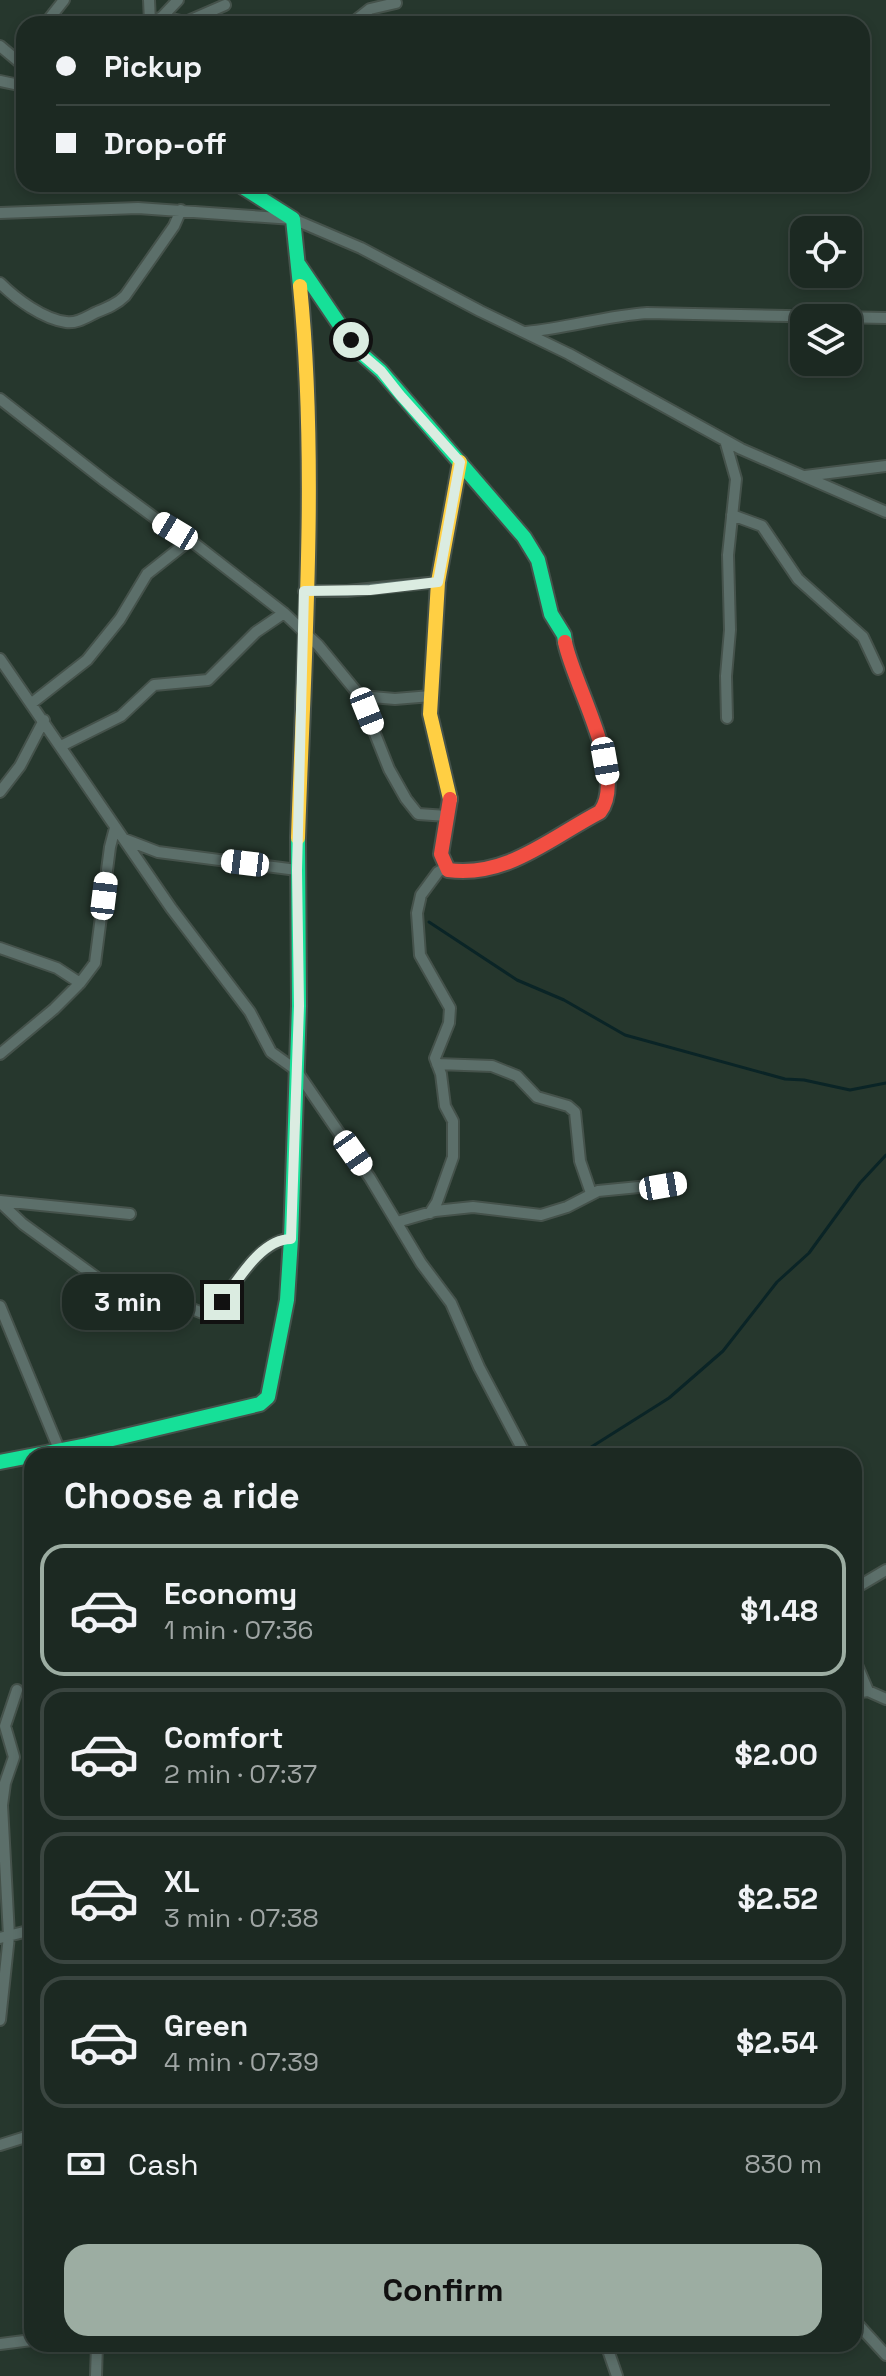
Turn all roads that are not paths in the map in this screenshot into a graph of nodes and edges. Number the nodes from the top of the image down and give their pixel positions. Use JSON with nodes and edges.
{"nodes":[{"id":1,"x":64,"y":0,"type":"edge"},
{"id":2,"x":178,"y":0,"type":"edge"},
{"id":3,"x":396,"y":3,"type":"dead end"},
{"id":4,"x":225,"y":5,"type":"dead end"},
{"id":5,"x":51,"y":16,"type":"edge"},
{"id":6,"x":163,"y":16,"type":"edge"},
{"id":7,"x":200,"y":16,"type":"edge"},
{"id":8,"x":361,"y":16,"type":"edge"},
{"id":9,"x":251,"y":192,"type":"edge"},
{"id":10,"x":181,"y":210,"type":"junction"},
{"id":11,"x":0,"y":213,"type":"edge"},
{"id":12,"x":293,"y":219,"type":"junction"},
{"id":13,"x":298,"y":263,"type":"junction"},
{"id":14,"x":0,"y":283,"type":"edge"},
{"id":15,"x":886,"y":318,"type":"edge"},
{"id":16,"x":524,"y":332,"type":"junction"},
{"id":17,"x":0,"y":399,"type":"edge"},
{"id":18,"x":725,"y":440,"type":"junction"},
{"id":19,"x":460,"y":462,"type":"junction"},
{"id":20,"x":886,"y":466,"type":"edge"},
{"id":21,"x":803,"y":476,"type":"junction"},
{"id":22,"x":886,"y":512,"type":"edge"},
{"id":23,"x":732,"y":515,"type":"junction"},
{"id":24,"x":190,"y":540,"type":"junction"},
{"id":25,"x":438,"y":582,"type":"junction"},
{"id":26,"x":304,"y":591,"type":"junction"},
{"id":27,"x":284,"y":613,"type":"junction"},
{"id":28,"x":303,"y":632,"type":"junction"},
{"id":29,"x":0,"y":659,"type":"edge"},
{"id":30,"x":878,"y":669,"type":"dead end"},
{"id":31,"x":360,"y":696,"type":"junction"},
{"id":32,"x":431,"y":696,"type":"junction"},
{"id":33,"x":32,"y":703,"type":"junction"},
{"id":34,"x":727,"y":718,"type":"dead end"},
{"id":35,"x":44,"y":720,"type":"junction"},
{"id":36,"x":61,"y":746,"type":"junction"},
{"id":37,"x":0,"y":792,"type":"edge"},
{"id":38,"x":447,"y":816,"type":"junction"},
{"id":39,"x":115,"y":828,"type":"junction"},
{"id":40,"x":122,"y":838,"type":"junction"},
{"id":41,"x":445,"y":868,"type":"junction"},
{"id":42,"x":297,"y":870,"type":"junction"},
{"id":43,"x":0,"y":948,"type":"edge"},
{"id":44,"x":80,"y":983,"type":"junction"},
{"id":45,"x":0,"y":1054,"type":"edge"},
{"id":46,"x":437,"y":1064,"type":"junction"},
{"id":47,"x":296,"y":1070,"type":"junction"},
{"id":48,"x":680,"y":1183,"type":"dead end"},
{"id":49,"x":591,"y":1193,"type":"junction"},
{"id":50,"x":0,"y":1202,"type":"edge"},
{"id":51,"x":430,"y":1213,"type":"junction"},
{"id":52,"x":130,"y":1214,"type":"dead end"},
{"id":53,"x":397,"y":1222,"type":"junction"},
{"id":54,"x":291,"y":1239,"type":"junction"},
{"id":55,"x":0,"y":1306,"type":"edge"},
{"id":56,"x":58,"y":1448,"type":"edge"},
{"id":57,"x":77,"y":1448,"type":"edge"},
{"id":58,"x":522,"y":1448,"type":"edge"},
{"id":59,"x":24,"y":1458,"type":"edge"},
{"id":60,"x":0,"y":1462,"type":"edge"},
{"id":61,"x":886,"y":1570,"type":"edge"},
{"id":62,"x":862,"y":1584,"type":"edge"},
{"id":63,"x":862,"y":1677,"type":"edge"},
{"id":64,"x":17,"y":1690,"type":"dead end"},
{"id":65,"x":868,"y":1691,"type":"junction"},
{"id":66,"x":862,"y":1692,"type":"edge"},
{"id":67,"x":886,"y":1699,"type":"edge"},
{"id":68,"x":24,"y":1932,"type":"edge"},
{"id":69,"x":4,"y":1937,"type":"edge"},
{"id":70,"x":0,"y":2020,"type":"edge"},
{"id":71,"x":24,"y":2138,"type":"edge"},
{"id":72,"x":0,"y":2145,"type":"edge"},
{"id":73,"x":862,"y":2329,"type":"edge"},
{"id":74,"x":24,"y":2341,"type":"edge"},
{"id":75,"x":0,"y":2344,"type":"edge"},
{"id":76,"x":97,"y":2352,"type":"edge"},
{"id":77,"x":609,"y":2352,"type":"edge"},
{"id":78,"x":886,"y":2355,"type":"edge"},
{"id":79,"x":96,"y":2376,"type":"edge"},
{"id":80,"x":617,"y":2376,"type":"edge"}],
"edges":[{"from":1,"to":5,"type":"street"},
{"from":2,"to":6,"type":"street"},
{"from":3,"to":8,"type":"street"},
{"from":4,"to":7,"type":"street"},
{"from":9,"to":12,"type":"street"},
{"from":10,"to":11,"type":"street"},
{"from":10,"to":12,"type":"street"},
{"from":10,"to":14,"type":"street"},
{"from":12,"to":13,"type":"street"},
{"from":12,"to":16,"type":"street"},
{"from":13,"to":19,"type":"street"},
{"from":13,"to":26,"type":"street"},
{"from":15,"to":16,"type":"street"},
{"from":16,"to":18,"type":"street"},
{"from":17,"to":24,"type":"street"},
{"from":18,"to":21,"type":"street"},
{"from":18,"to":23,"type":"street"},
{"from":19,"to":25,"type":"street"},
{"from":19,"to":41,"type":"street"},
{"from":20,"to":21,"type":"street"},
{"from":21,"to":22,"type":"street"},
{"from":23,"to":30,"type":"street"},
{"from":23,"to":34,"type":"street"},
{"from":24,"to":27,"type":"street"},
{"from":24,"to":33,"type":"street"},
{"from":25,"to":26,"type":"street"},
{"from":25,"to":32,"type":"street"},
{"from":26,"to":28,"type":"street"},
{"from":27,"to":28,"type":"street"},
{"from":27,"to":36,"type":"street"},
{"from":28,"to":31,"type":"street"},
{"from":28,"to":42,"type":"street"},
{"from":29,"to":33,"type":"street"},
{"from":31,"to":32,"type":"street"},
{"from":31,"to":38,"type":"street"},
{"from":32,"to":38,"type":"street"},
{"from":33,"to":35,"type":"street"},
{"from":35,"to":36,"type":"street"},
{"from":35,"to":37,"type":"street"},
{"from":36,"to":39,"type":"street"},
{"from":38,"to":41,"type":"street"},
{"from":39,"to":40,"type":"street"},
{"from":39,"to":44,"type":"street"},
{"from":40,"to":42,"type":"street"},
{"from":40,"to":47,"type":"street"},
{"from":41,"to":46,"type":"street"},
{"from":42,"to":47,"type":"street"},
{"from":43,"to":44,"type":"street"},
{"from":44,"to":45,"type":"street"},
{"from":46,"to":49,"type":"street"},
{"from":46,"to":51,"type":"street"},
{"from":47,"to":53,"type":"street"},
{"from":47,"to":54,"type":"street"},
{"from":48,"to":49,"type":"street"},
{"from":49,"to":51,"type":"street"},
{"from":50,"to":52,"type":"street"},
{"from":50,"to":54,"type":"street"},
{"from":51,"to":53,"type":"street"},
{"from":53,"to":58,"type":"street"},
{"from":54,"to":57,"type":"street"},
{"from":55,"to":56,"type":"street"},
{"from":59,"to":60,"type":"street"},
{"from":61,"to":62,"type":"street"},
{"from":63,"to":65,"type":"street"},
{"from":64,"to":69,"type":"street"},
{"from":65,"to":66,"type":"street"},
{"from":65,"to":67,"type":"street"},
{"from":68,"to":69,"type":"street"},
{"from":69,"to":70,"type":"street"},
{"from":71,"to":72,"type":"street"},
{"from":73,"to":78,"type":"street"},
{"from":74,"to":75,"type":"street"},
{"from":76,"to":79,"type":"street"},
{"from":77,"to":80,"type":"street"}]}
